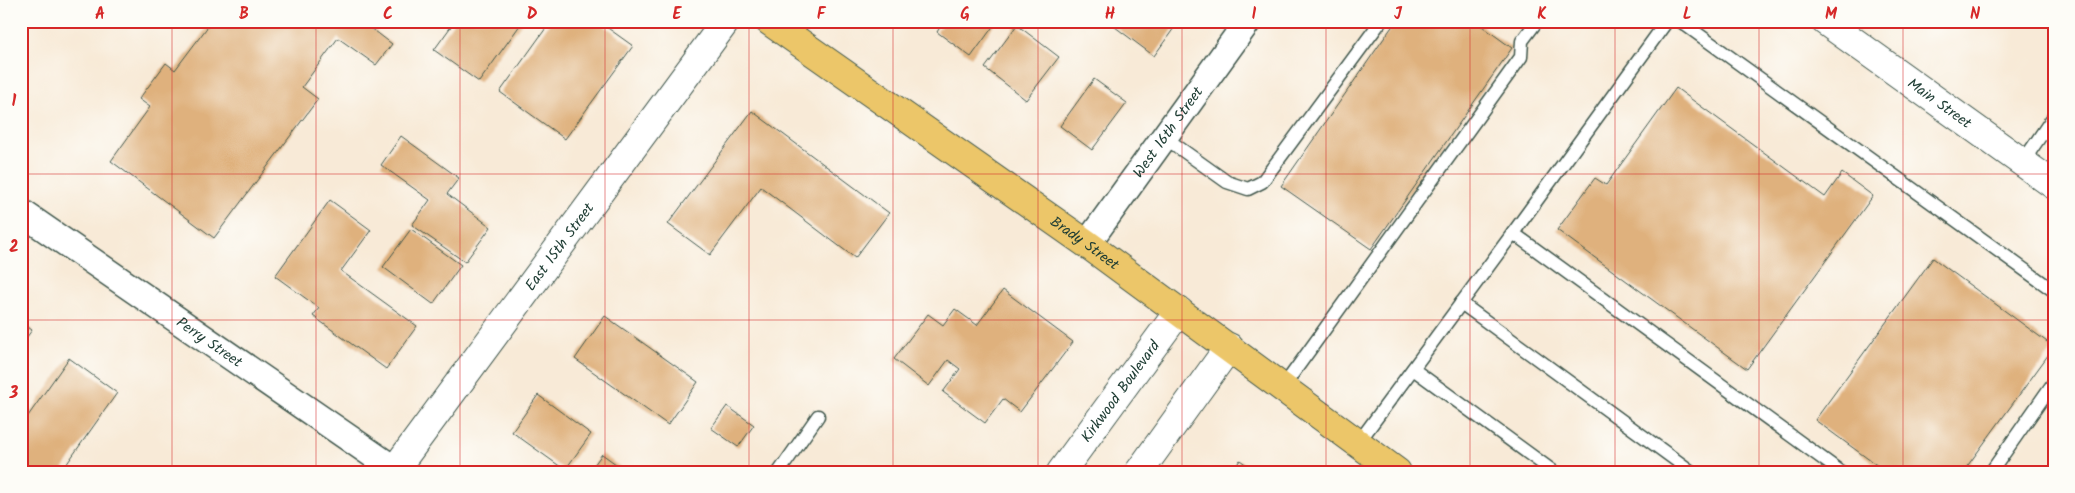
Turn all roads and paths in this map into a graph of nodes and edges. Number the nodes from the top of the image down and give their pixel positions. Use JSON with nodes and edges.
{"nodes":[{"id":1,"x":726,"y":21,"type":"edge"},
{"id":2,"x":768,"y":21,"type":"edge"},
{"id":3,"x":1380,"y":21,"type":"edge"},
{"id":4,"x":1537,"y":21,"type":"edge"},
{"id":5,"x":1667,"y":21,"type":"edge"},
{"id":6,"x":1680,"y":21,"type":"edge"},
{"id":7,"x":1243,"y":23,"type":"edge"},
{"id":8,"x":1836,"y":24,"type":"edge"},
{"id":9,"x":2054,"y":116,"type":"edge"},
{"id":10,"x":1164,"y":138,"type":"junction"},
{"id":11,"x":2022,"y":163,"type":"junction"},
{"id":12,"x":2054,"y":185,"type":"edge"},
{"id":13,"x":21,"y":212,"type":"edge"},
{"id":14,"x":1514,"y":234,"type":"junction"},
{"id":15,"x":1087,"y":244,"type":"junction"},
{"id":16,"x":2054,"y":291,"type":"edge"},
{"id":17,"x":1461,"y":303,"type":"junction"},
{"id":18,"x":1179,"y":310,"type":"junction"},
{"id":19,"x":1229,"y":346,"type":"junction"},
{"id":20,"x":1413,"y":369,"type":"junction"},
{"id":21,"x":2054,"y":382,"type":"edge"},
{"id":22,"x":1283,"y":387,"type":"junction"},
{"id":23,"x":818,"y":416,"type":"dead end"},
{"id":24,"x":1358,"y":443,"type":"junction"},
{"id":25,"x":395,"y":471,"type":"edge"},
{"id":26,"x":779,"y":472,"type":"edge"},
{"id":27,"x":1061,"y":472,"type":"edge"},
{"id":28,"x":1139,"y":472,"type":"edge"},
{"id":29,"x":1397,"y":472,"type":"edge"},
{"id":30,"x":1554,"y":472,"type":"edge"},
{"id":31,"x":1692,"y":472,"type":"edge"},
{"id":32,"x":1842,"y":472,"type":"edge"},
{"id":33,"x":1991,"y":472,"type":"edge"}],
"edges":[{"from":1,"to":25,"type":"street","name":"East 15th Street"},
{"from":2,"to":15,"type":"highway","name":"Brady Street"},
{"from":3,"to":10,"type":"lane"},
{"from":4,"to":22,"type":"lane"},
{"from":5,"to":14,"type":"lane"},
{"from":6,"to":16,"type":"lane"},
{"from":7,"to":10,"type":"street","name":"West 16th Street"},
{"from":8,"to":11,"type":"street","name":"Main Street"},
{"from":9,"to":11,"type":"lane"},
{"from":10,"to":15,"type":"street","name":"West 16th Street"},
{"from":11,"to":12,"type":"street","name":"Main Street"},
{"from":13,"to":25,"type":"street","name":"Perry Street"},
{"from":14,"to":17,"type":"lane"},
{"from":14,"to":32,"type":"lane"},
{"from":15,"to":18,"type":"highway","name":"Brady Street"},
{"from":17,"to":20,"type":"lane"},
{"from":17,"to":31,"type":"lane"},
{"from":18,"to":19,"type":"highway","name":"Brady Street"},
{"from":18,"to":27,"type":"street","name":"Kirkwood Boulevard"},
{"from":19,"to":22,"type":"highway","name":"Brady Street"},
{"from":19,"to":28,"type":"street"},
{"from":20,"to":24,"type":"lane"},
{"from":20,"to":30,"type":"lane"},
{"from":21,"to":33,"type":"lane"},
{"from":22,"to":24,"type":"highway","name":"Brady Street"},
{"from":23,"to":26,"type":"lane"},
{"from":24,"to":29,"type":"highway","name":"Brady Street"}]}
